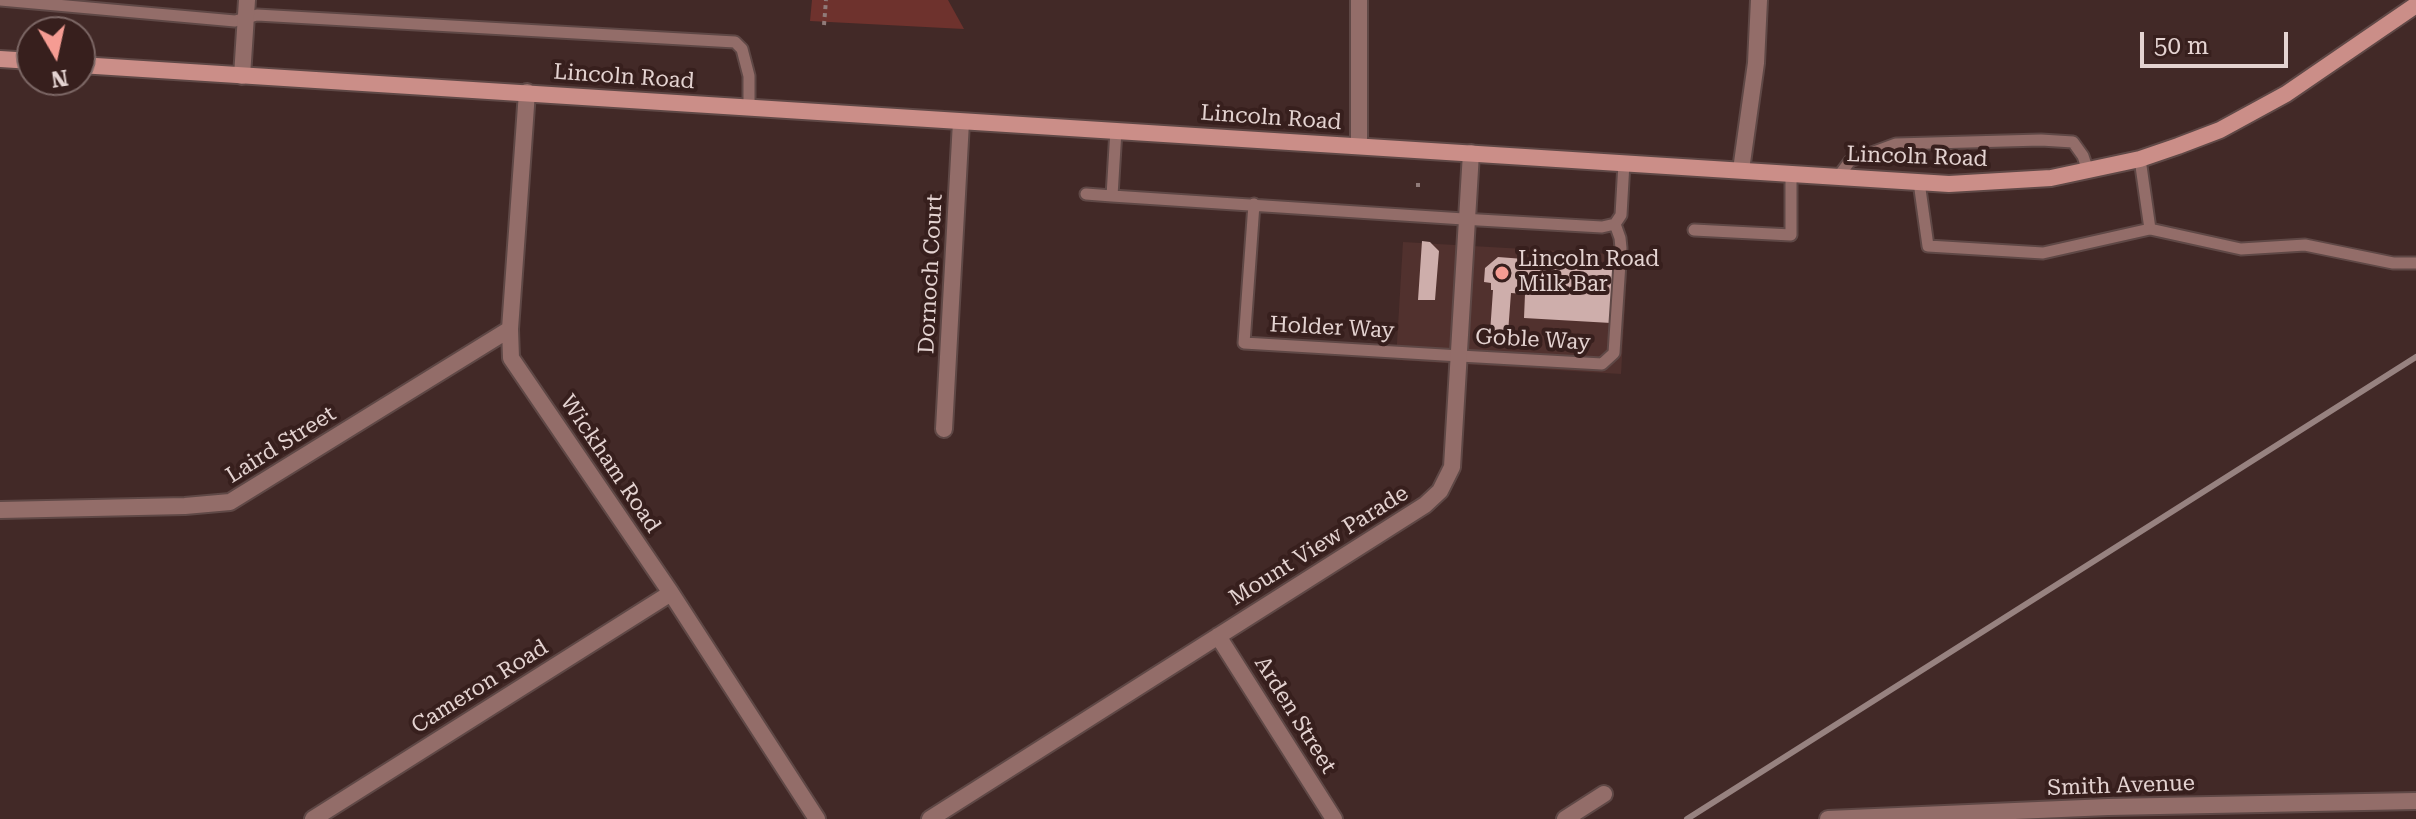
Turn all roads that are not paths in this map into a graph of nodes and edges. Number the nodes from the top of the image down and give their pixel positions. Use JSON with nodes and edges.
{"nodes":[{"id":1,"x":0,"y":0,"type":"edge"},
{"id":2,"x":247,"y":0,"type":"edge"},
{"id":3,"x":1359,"y":0,"type":"edge"},
{"id":4,"x":1759,"y":0,"type":"edge"},
{"id":5,"x":2416,"y":5,"type":"edge"},
{"id":6,"x":245,"y":19,"type":"junction"},
{"id":7,"x":96,"y":66,"type":"edge"},
{"id":8,"x":242,"y":76,"type":"junction"},
{"id":9,"x":527,"y":92,"type":"junction"},
{"id":10,"x":749,"y":107,"type":"junction"},
{"id":11,"x":961,"y":122,"type":"junction"},
{"id":12,"x":1116,"y":130,"type":"junction"},
{"id":13,"x":1359,"y":146,"type":"junction"},
{"id":14,"x":1471,"y":153,"type":"junction"},
{"id":15,"x":2140,"y":159,"type":"junction"},
{"id":16,"x":1624,"y":163,"type":"junction"},
{"id":17,"x":1741,"y":170,"type":"junction"},
{"id":18,"x":2088,"y":171,"type":"junction"},
{"id":19,"x":1791,"y":173,"type":"junction"},
{"id":20,"x":1838,"y":177,"type":"junction"},
{"id":21,"x":1919,"y":182,"type":"junction"},
{"id":22,"x":1086,"y":194,"type":"dead end"},
{"id":23,"x":1112,"y":196,"type":"junction"},
{"id":24,"x":1254,"y":204,"type":"junction"},
{"id":25,"x":1467,"y":218,"type":"junction"},
{"id":26,"x":1615,"y":224,"type":"junction"},
{"id":27,"x":2150,"y":229,"type":"junction"},
{"id":28,"x":1694,"y":230,"type":"dead end"},
{"id":29,"x":2416,"y":263,"type":"edge"},
{"id":30,"x":510,"y":329,"type":"junction"},
{"id":31,"x":1460,"y":356,"type":"junction"},
{"id":32,"x":944,"y":429,"type":"dead end"},
{"id":33,"x":0,"y":510,"type":"edge"},
{"id":34,"x":671,"y":593,"type":"junction"},
{"id":35,"x":1218,"y":636,"type":"junction"},
{"id":36,"x":1604,"y":794,"type":"dead end"},
{"id":37,"x":2416,"y":801,"type":"edge"},
{"id":38,"x":2346,"y":811,"type":"edge"},
{"id":39,"x":2033,"y":815,"type":"edge"},
{"id":40,"x":313,"y":819,"type":"edge"},
{"id":41,"x":817,"y":819,"type":"edge"},
{"id":42,"x":930,"y":819,"type":"edge"},
{"id":43,"x":1334,"y":819,"type":"edge"},
{"id":44,"x":1565,"y":819,"type":"edge"},
{"id":45,"x":1828,"y":819,"type":"edge"}],
"edges":[{"from":1,"to":6,"type":"lane"},
{"from":2,"to":6,"type":"street"},
{"from":3,"to":13,"type":"street"},
{"from":4,"to":17,"type":"street"},
{"from":5,"to":15,"type":"main road","name":"Lincoln Road"},
{"from":6,"to":8,"type":"street"},
{"from":6,"to":10,"type":"lane"},
{"from":7,"to":8,"type":"main road","name":"Lincoln Road"},
{"from":8,"to":9,"type":"main road","name":"Lincoln Road"},
{"from":9,"to":10,"type":"main road","name":"Lincoln Road"},
{"from":9,"to":30,"type":"street","name":"Wickham Road"},
{"from":10,"to":11,"type":"main road","name":"Lincoln Road"},
{"from":11,"to":12,"type":"main road","name":"Lincoln Road"},
{"from":11,"to":32,"type":"street","name":"Dornoch Court"},
{"from":12,"to":13,"type":"main road","name":"Lincoln Road"},
{"from":12,"to":23,"type":"lane"},
{"from":13,"to":14,"type":"main road","name":"Lincoln Road"},
{"from":14,"to":16,"type":"main road","name":"Lincoln Road"},
{"from":14,"to":25,"type":"street","name":"Mount View Parade"},
{"from":15,"to":18,"type":"main road","name":"Lincoln Road"},
{"from":15,"to":27,"type":"lane"},
{"from":16,"to":17,"type":"main road","name":"Lincoln Road"},
{"from":16,"to":26,"type":"lane"},
{"from":17,"to":19,"type":"main road","name":"Lincoln Road"},
{"from":18,"to":20,"type":"lane"},
{"from":18,"to":21,"type":"main road","name":"Lincoln Road"},
{"from":19,"to":20,"type":"main road","name":"Lincoln Road"},
{"from":19,"to":28,"type":"lane"},
{"from":20,"to":21,"type":"main road","name":"Lincoln Road"},
{"from":21,"to":27,"type":"lane"},
{"from":22,"to":23,"type":"lane"},
{"from":23,"to":24,"type":"lane"},
{"from":24,"to":25,"type":"lane"},
{"from":24,"to":31,"type":"lane","name":"Holder Way"},
{"from":25,"to":26,"type":"lane"},
{"from":25,"to":31,"type":"street","name":"Mount View Parade"},
{"from":26,"to":31,"type":"lane","name":"Goble Way"},
{"from":27,"to":29,"type":"lane"},
{"from":30,"to":33,"type":"street","name":"Laird Street"},
{"from":30,"to":34,"type":"street","name":"Wickham Road"},
{"from":31,"to":35,"type":"street","name":"Mount View Parade"},
{"from":34,"to":40,"type":"street","name":"Cameron Road"},
{"from":34,"to":41,"type":"street","name":"Wickham Road"},
{"from":35,"to":42,"type":"street","name":"Mount View Parade"},
{"from":35,"to":43,"type":"street","name":"Arden Street"},
{"from":36,"to":44,"type":"street"},
{"from":37,"to":38,"type":"street","name":"Smith Avenue"},
{"from":38,"to":39,"type":"street","name":"Smith Avenue"},
{"from":39,"to":45,"type":"street","name":"Smith Avenue"}]}
